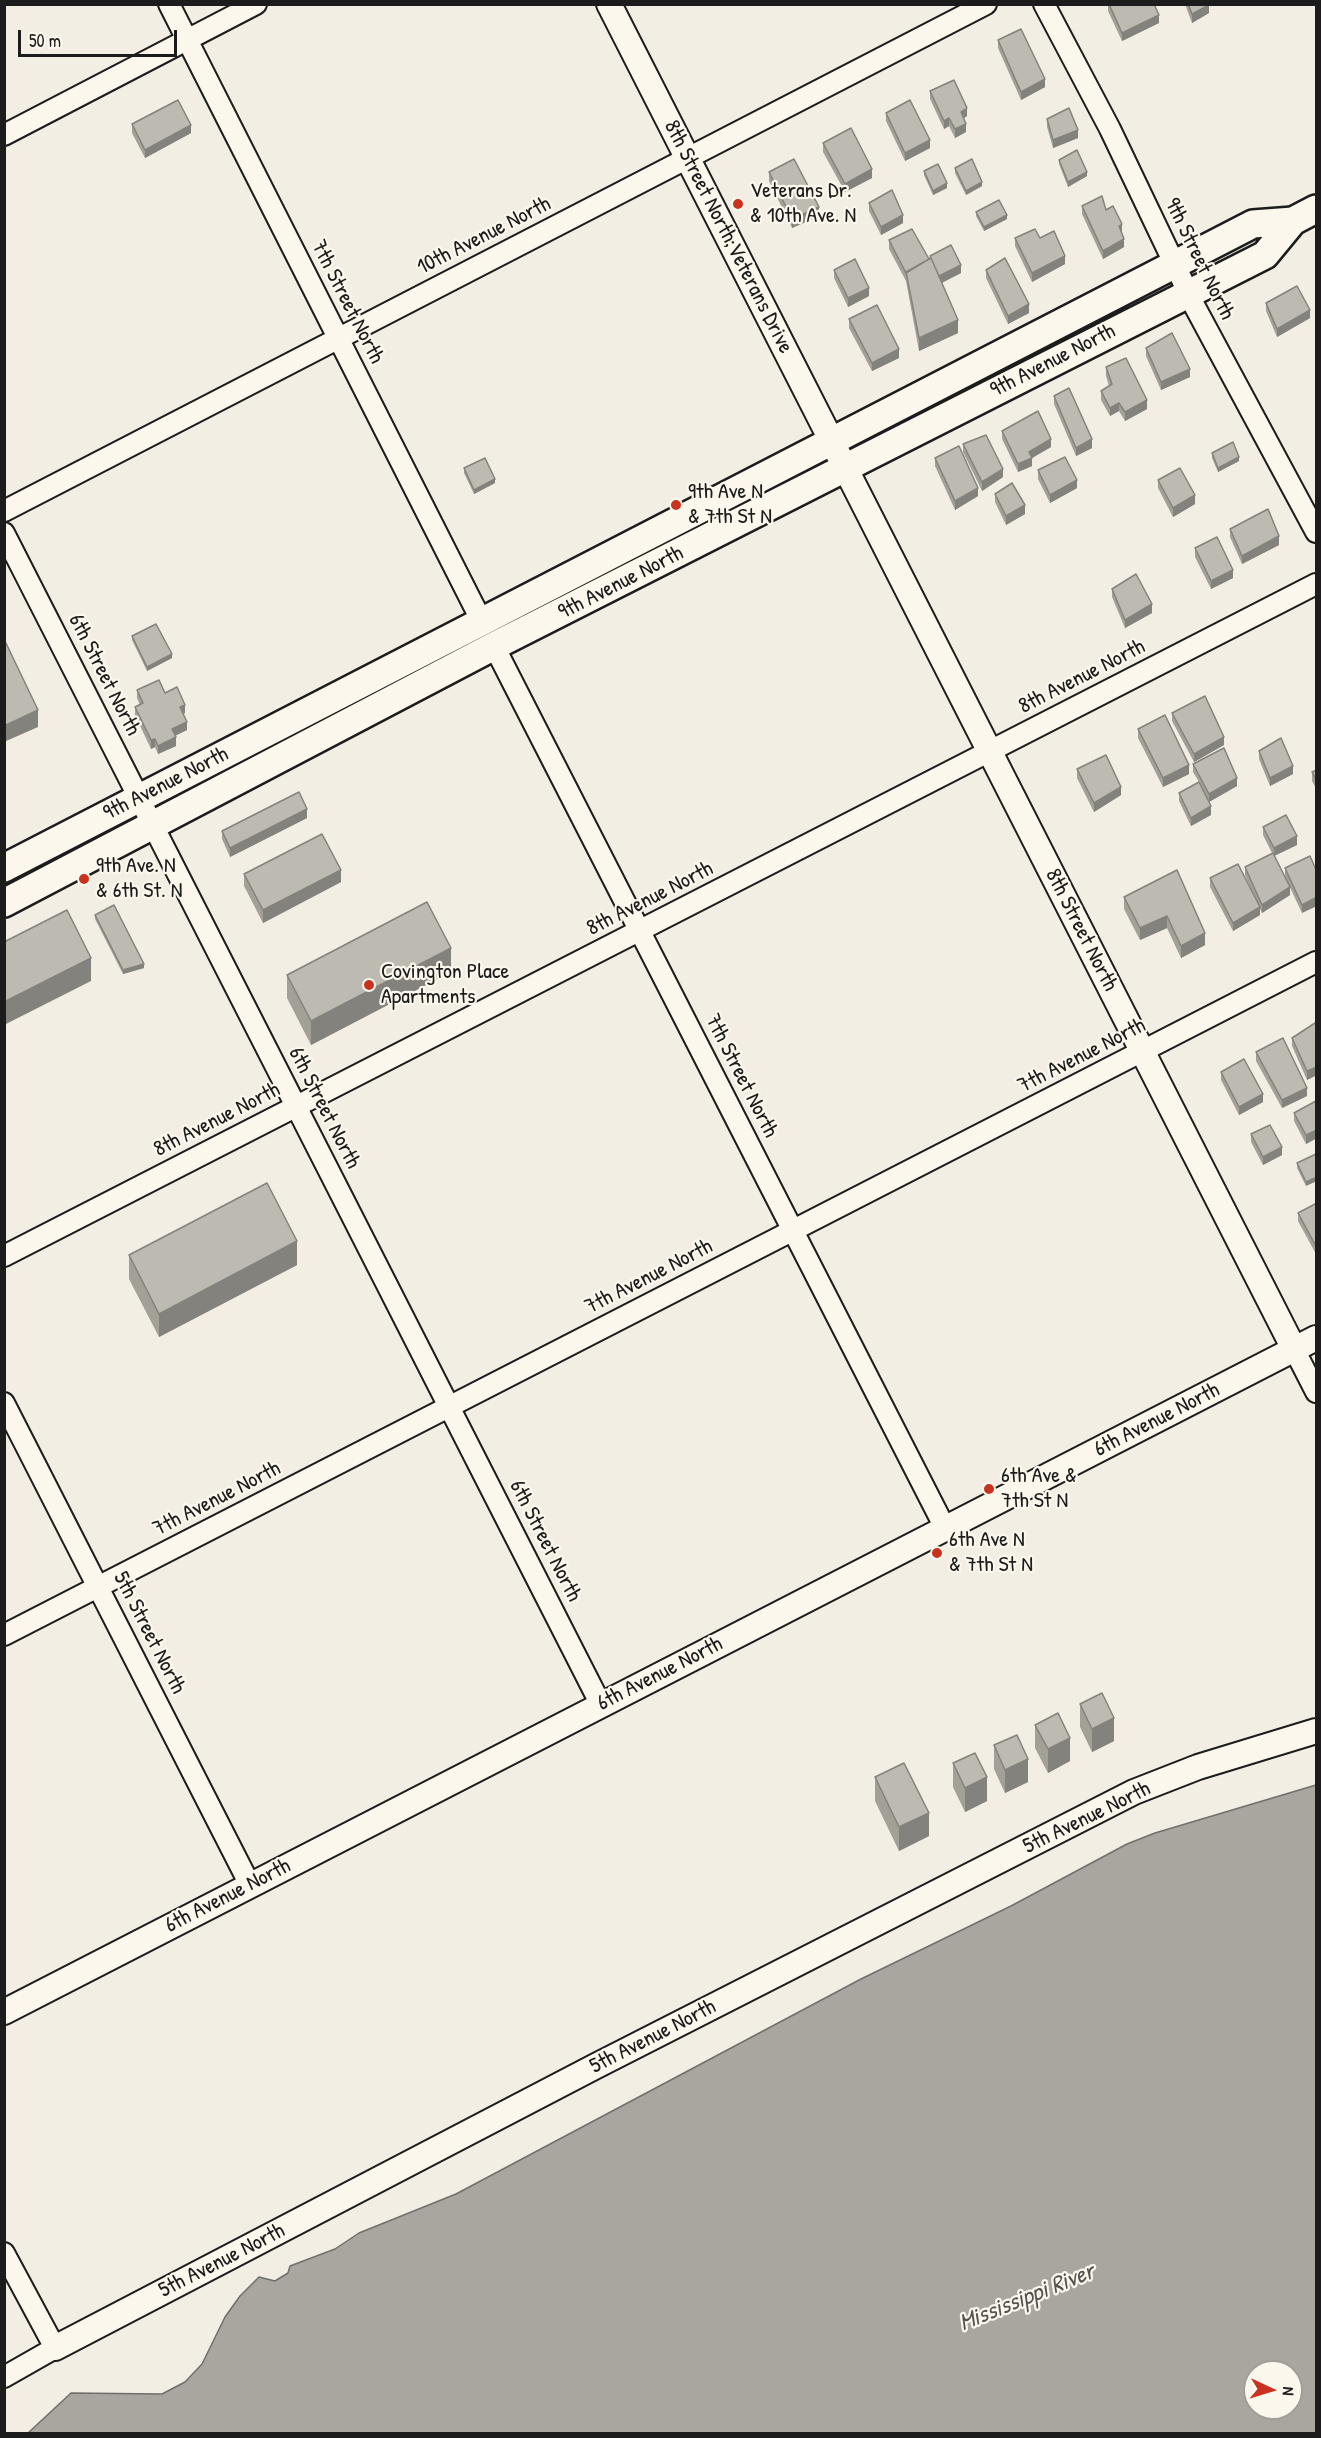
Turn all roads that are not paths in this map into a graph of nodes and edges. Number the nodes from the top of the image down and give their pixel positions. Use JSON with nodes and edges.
{"nodes":[{"id":1,"x":169,"y":4,"type":"edge"},
{"id":2,"x":255,"y":4,"type":"edge"},
{"id":3,"x":609,"y":4,"type":"edge"},
{"id":4,"x":986,"y":4,"type":"edge"},
{"id":5,"x":1044,"y":4,"type":"edge"},
{"id":6,"x":187,"y":40,"type":"junction"},
{"id":7,"x":4,"y":135,"type":"edge"},
{"id":8,"x":688,"y":158,"type":"junction"},
{"id":9,"x":1317,"y":209,"type":"edge"},
{"id":10,"x":1293,"y":221,"type":"junction"},
{"id":11,"x":1174,"y":266,"type":"junction"},
{"id":12,"x":1188,"y":292,"type":"junction"},
{"id":13,"x":339,"y":339,"type":"junction"},
{"id":14,"x":832,"y":442,"type":"junction"},
{"id":15,"x":845,"y":469,"type":"junction"},
{"id":16,"x":4,"y":511,"type":"edge"},
{"id":17,"x":1317,"y":532,"type":"edge"},
{"id":18,"x":4,"y":533,"type":"edge"},
{"id":19,"x":1317,"y":584,"type":"edge"},
{"id":20,"x":482,"y":622,"type":"junction"},
{"id":21,"x":494,"y":646,"type":"junction"},
{"id":22,"x":990,"y":751,"type":"junction"},
{"id":23,"x":140,"y":797,"type":"junction"},
{"id":24,"x":154,"y":824,"type":"junction"},
{"id":25,"x":4,"y":867,"type":"edge"},
{"id":26,"x":4,"y":903,"type":"edge"},
{"id":27,"x":640,"y":930,"type":"junction"},
{"id":28,"x":1317,"y":962,"type":"edge"},
{"id":29,"x":1143,"y":1052,"type":"junction"},
{"id":30,"x":296,"y":1107,"type":"junction"},
{"id":31,"x":793,"y":1231,"type":"junction"},
{"id":32,"x":4,"y":1257,"type":"edge"},
{"id":33,"x":1317,"y":1338,"type":"edge"},
{"id":34,"x":1294,"y":1349,"type":"junction"},
{"id":35,"x":1317,"y":1392,"type":"edge"},
{"id":36,"x":4,"y":1403,"type":"edge"},
{"id":37,"x":450,"y":1407,"type":"junction"},
{"id":38,"x":945,"y":1528,"type":"junction"},
{"id":39,"x":98,"y":1587,"type":"junction"},
{"id":40,"x":4,"y":1635,"type":"edge"},
{"id":41,"x":601,"y":1705,"type":"junction"},
{"id":42,"x":1317,"y":1731,"type":"edge"},
{"id":43,"x":250,"y":1885,"type":"junction"},
{"id":44,"x":4,"y":2012,"type":"edge"},
{"id":45,"x":4,"y":2253,"type":"edge"},
{"id":46,"x":55,"y":2348,"type":"junction"},
{"id":47,"x":4,"y":2377,"type":"edge"}],
"edges":[{"from":1,"to":6,"type":"street","name":"7th Street North"},
{"from":2,"to":6,"type":"street"},
{"from":3,"to":8,"type":"street","name":"8th Street North;Veterans Drive"},
{"from":4,"to":8,"type":"street","name":"10th Avenue North"},
{"from":5,"to":11,"type":"street","name":"9th Street North"},
{"from":6,"to":7,"type":"street"},
{"from":6,"to":13,"type":"street","name":"7th Street North"},
{"from":8,"to":13,"type":"street","name":"10th Avenue North"},
{"from":8,"to":14,"type":"street","name":"8th Street North;Veterans Drive"},
{"from":9,"to":10,"type":"main road","name":"9th Avenue North"},
{"from":10,"to":11,"type":"main road","name":"9th Avenue North"},
{"from":10,"to":12,"type":"main road","name":"9th Avenue North"},
{"from":11,"to":12,"type":"street","name":"9th Street North"},
{"from":11,"to":14,"type":"main road","name":"9th Avenue North"},
{"from":12,"to":15,"type":"main road","name":"9th Avenue North"},
{"from":12,"to":17,"type":"street","name":"9th Street North"},
{"from":13,"to":16,"type":"street","name":"10th Avenue North"},
{"from":13,"to":20,"type":"street","name":"7th Street North"},
{"from":14,"to":15,"type":"street","name":"8th Street North;Veterans Drive"},
{"from":14,"to":20,"type":"main road","name":"9th Avenue North"},
{"from":15,"to":21,"type":"main road","name":"9th Avenue North"},
{"from":15,"to":22,"type":"street","name":"8th Street North"},
{"from":18,"to":23,"type":"street","name":"6th Street North"},
{"from":19,"to":22,"type":"street","name":"8th Avenue North"},
{"from":20,"to":23,"type":"main road","name":"9th Avenue North"},
{"from":21,"to":24,"type":"main road","name":"9th Avenue North"},
{"from":21,"to":27,"type":"street","name":"7th Street North"},
{"from":22,"to":27,"type":"street","name":"8th Avenue North"},
{"from":22,"to":29,"type":"street","name":"8th Street North"},
{"from":23,"to":24,"type":"street","name":"6th Street North"},
{"from":23,"to":25,"type":"main road","name":"9th Avenue North"},
{"from":24,"to":26,"type":"main road","name":"9th Avenue North"},
{"from":24,"to":30,"type":"street","name":"6th Street North"},
{"from":27,"to":30,"type":"street","name":"8th Avenue North"},
{"from":27,"to":31,"type":"street","name":"7th Street North"},
{"from":28,"to":29,"type":"street","name":"7th Avenue North"},
{"from":29,"to":31,"type":"street","name":"7th Avenue North"},
{"from":29,"to":34,"type":"street","name":"8th Street North"},
{"from":30,"to":32,"type":"street","name":"8th Avenue North"},
{"from":30,"to":37,"type":"street","name":"6th Street North"},
{"from":31,"to":37,"type":"street","name":"7th Avenue North"},
{"from":31,"to":38,"type":"street","name":"7th Street North"},
{"from":33,"to":34,"type":"street","name":"6th Avenue North"},
{"from":34,"to":35,"type":"street","name":"8th Street North"},
{"from":34,"to":38,"type":"street","name":"6th Avenue North"},
{"from":36,"to":39,"type":"street","name":"5th Street North"},
{"from":37,"to":39,"type":"street","name":"7th Avenue North"},
{"from":37,"to":41,"type":"street","name":"6th Street North"},
{"from":38,"to":41,"type":"street","name":"6th Avenue North"},
{"from":39,"to":40,"type":"street","name":"7th Avenue North"},
{"from":39,"to":43,"type":"street","name":"5th Street North"},
{"from":41,"to":43,"type":"street","name":"6th Avenue North"},
{"from":42,"to":46,"type":"street","name":"5th Avenue North"},
{"from":43,"to":44,"type":"street","name":"6th Avenue North"},
{"from":45,"to":46,"type":"street"},
{"from":46,"to":47,"type":"street","name":"5th Avenue North"}]}
